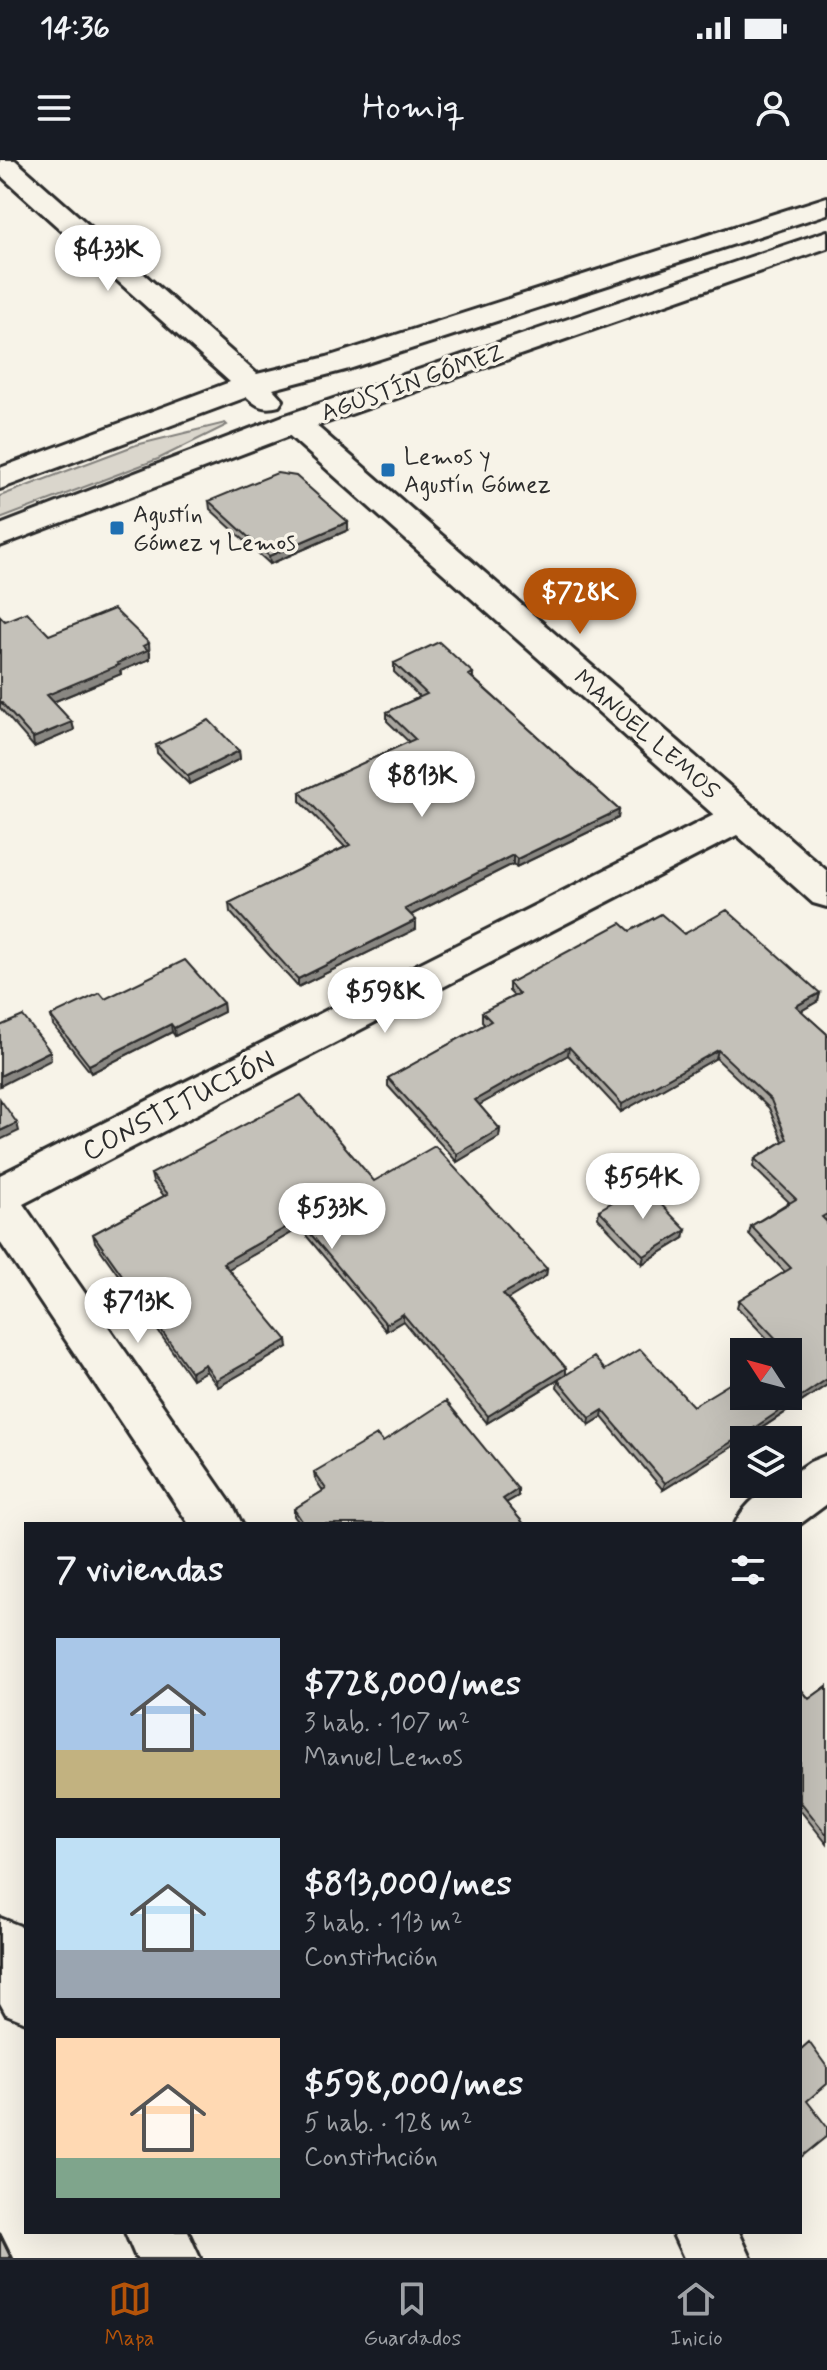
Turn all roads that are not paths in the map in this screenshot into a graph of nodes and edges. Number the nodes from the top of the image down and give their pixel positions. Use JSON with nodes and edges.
{"nodes":[{"id":1,"x":0,"y":161,"type":"edge"},
{"id":2,"x":827,"y":205,"type":"edge"},
{"id":3,"x":827,"y":239,"type":"edge"},
{"id":4,"x":251,"y":385,"type":"junction"},
{"id":5,"x":294,"y":423,"type":"junction"},
{"id":6,"x":0,"y":479,"type":"edge"},
{"id":7,"x":0,"y":536,"type":"edge"},
{"id":8,"x":741,"y":817,"type":"junction"},
{"id":9,"x":827,"y":893,"type":"edge"},
{"id":10,"x":0,"y":1195,"type":"edge"},
{"id":11,"x":0,"y":1206,"type":"edge"},
{"id":12,"x":827,"y":1477,"type":"edge"},
{"id":13,"x":216,"y":1522,"type":"edge"},
{"id":14,"x":763,"y":1522,"type":"edge"},
{"id":15,"x":0,"y":1946,"type":"edge"},
{"id":16,"x":24,"y":1990,"type":"edge"},
{"id":17,"x":156,"y":2234,"type":"edge"},
{"id":18,"x":703,"y":2234,"type":"edge"},
{"id":19,"x":169,"y":2258,"type":"edge"},
{"id":20,"x":720,"y":2258,"type":"edge"}],
"edges":[{"from":1,"to":4,"type":"main road","name":"MANUEL LEMOS"},
{"from":2,"to":4,"type":"main road","name":"AGUSTÍN GÓMEZ"},
{"from":3,"to":5,"type":"main road","name":"AGUSTÍN GÓMEZ"},
{"from":4,"to":5,"type":"main road","name":"MANUEL LEMOS"},
{"from":4,"to":6,"type":"main road","name":"AGUSTÍN GÓMEZ"},
{"from":5,"to":7,"type":"main road","name":"AGUSTÍN GÓMEZ"},
{"from":5,"to":8,"type":"main road","name":"MANUEL LEMOS"},
{"from":8,"to":9,"type":"main road","name":"MANUEL LEMOS"},
{"from":8,"to":10,"type":"main road","name":"CONSTITUCIÓN"},
{"from":11,"to":13,"type":"main road"},
{"from":12,"to":14,"type":"main road"},
{"from":15,"to":16,"type":"main road"},
{"from":17,"to":19,"type":"main road"},
{"from":18,"to":20,"type":"main road"}]}
